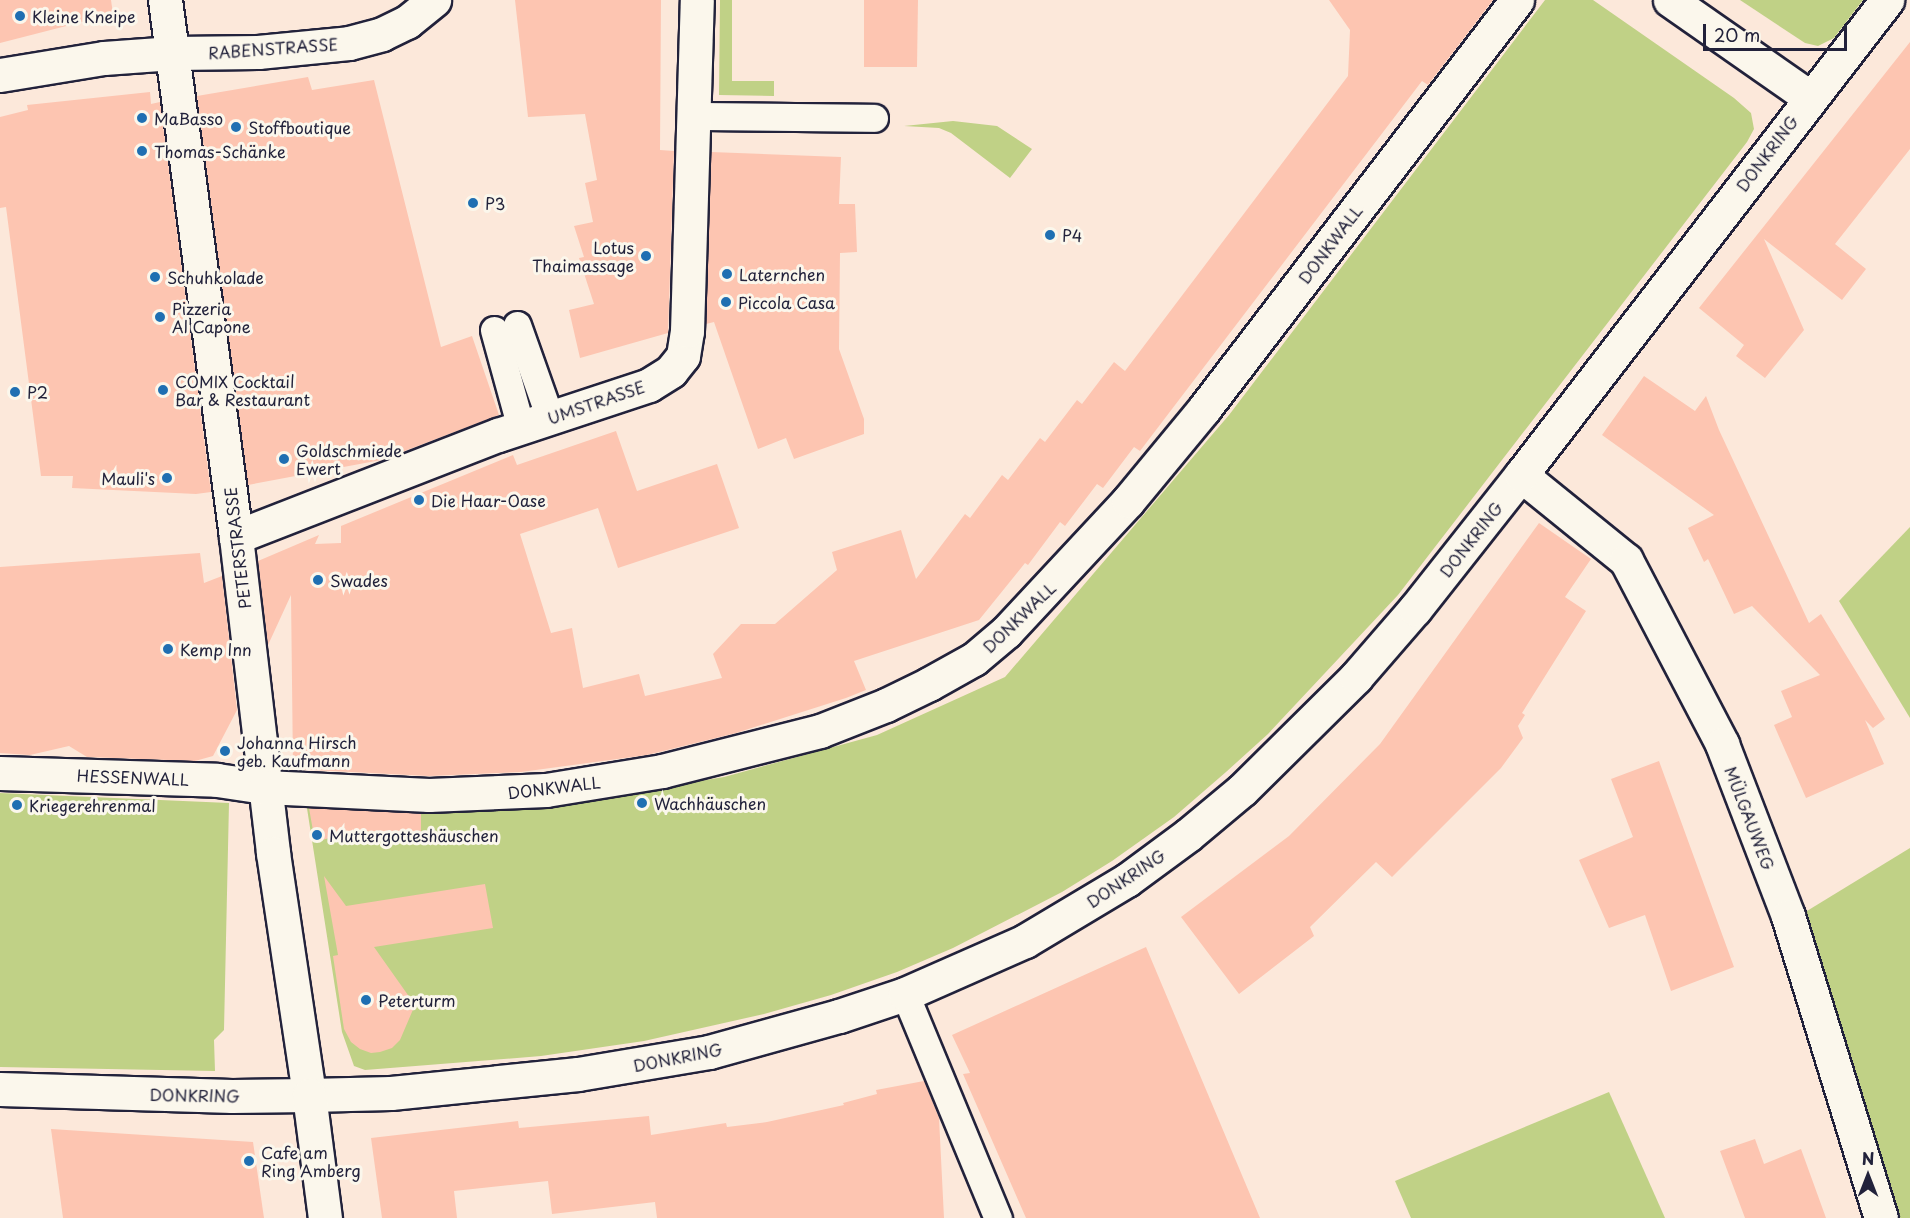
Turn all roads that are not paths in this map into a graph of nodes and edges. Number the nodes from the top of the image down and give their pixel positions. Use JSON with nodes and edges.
{"nodes":[{"id":1,"x":165,"y":0,"type":"edge"},
{"id":2,"x":434,"y":0,"type":"edge"},
{"id":3,"x":697,"y":0,"type":"edge"},
{"id":4,"x":1517,"y":0,"type":"edge"},
{"id":5,"x":1670,"y":0,"type":"edge"},
{"id":6,"x":1887,"y":0,"type":"edge"},
{"id":7,"x":173,"y":53,"type":"junction"},
{"id":8,"x":0,"y":75,"type":"edge"},
{"id":9,"x":1809,"y":97,"type":"junction"},
{"id":10,"x":693,"y":116,"type":"junction"},
{"id":11,"x":874,"y":118,"type":"dead end"},
{"id":12,"x":506,"y":327,"type":"dead end"},
{"id":13,"x":523,"y":427,"type":"junction"},
{"id":14,"x":1521,"y":476,"type":"junction"},
{"id":15,"x":236,"y":537,"type":"junction"},
{"id":16,"x":0,"y":773,"type":"edge"},
{"id":17,"x":265,"y":787,"type":"junction"},
{"id":18,"x":906,"y":994,"type":"junction"},
{"id":19,"x":0,"y":1089,"type":"edge"},
{"id":20,"x":309,"y":1095,"type":"junction"},
{"id":21,"x":325,"y":1218,"type":"edge"},
{"id":22,"x":998,"y":1218,"type":"edge"},
{"id":23,"x":1881,"y":1218,"type":"edge"}],
"edges":[{"from":1,"to":7,"type":"street","name":"PETERSTRASSE"},
{"from":2,"to":7,"type":"street","name":"RABENSTRASSE"},
{"from":3,"to":10,"type":"street","name":"UMSTRASSE"},
{"from":4,"to":17,"type":"street","name":"DONKWALL"},
{"from":5,"to":9,"type":"street"},
{"from":6,"to":9,"type":"street","name":"DONKRING"},
{"from":7,"to":8,"type":"street","name":"RABENSTRASSE"},
{"from":7,"to":15,"type":"street","name":"PETERSTRASSE"},
{"from":9,"to":14,"type":"street","name":"DONKRING"},
{"from":10,"to":11,"type":"lane"},
{"from":10,"to":13,"type":"street","name":"UMSTRASSE"},
{"from":12,"to":13,"type":"lane"},
{"from":13,"to":15,"type":"street","name":"UMSTRASSE"},
{"from":14,"to":18,"type":"street","name":"DONKRING"},
{"from":14,"to":23,"type":"street","name":"MÜLGAUWEG"},
{"from":15,"to":17,"type":"street","name":"PETERSTRASSE"},
{"from":16,"to":17,"type":"street","name":"HESSENWALL"},
{"from":17,"to":20,"type":"street","name":"PETERSTRASSE"},
{"from":18,"to":20,"type":"street","name":"DONKRING"},
{"from":18,"to":22,"type":"lane"},
{"from":19,"to":20,"type":"street","name":"DONKRING"},
{"from":20,"to":21,"type":"street","name":"PETERSTRASSE"}]}
